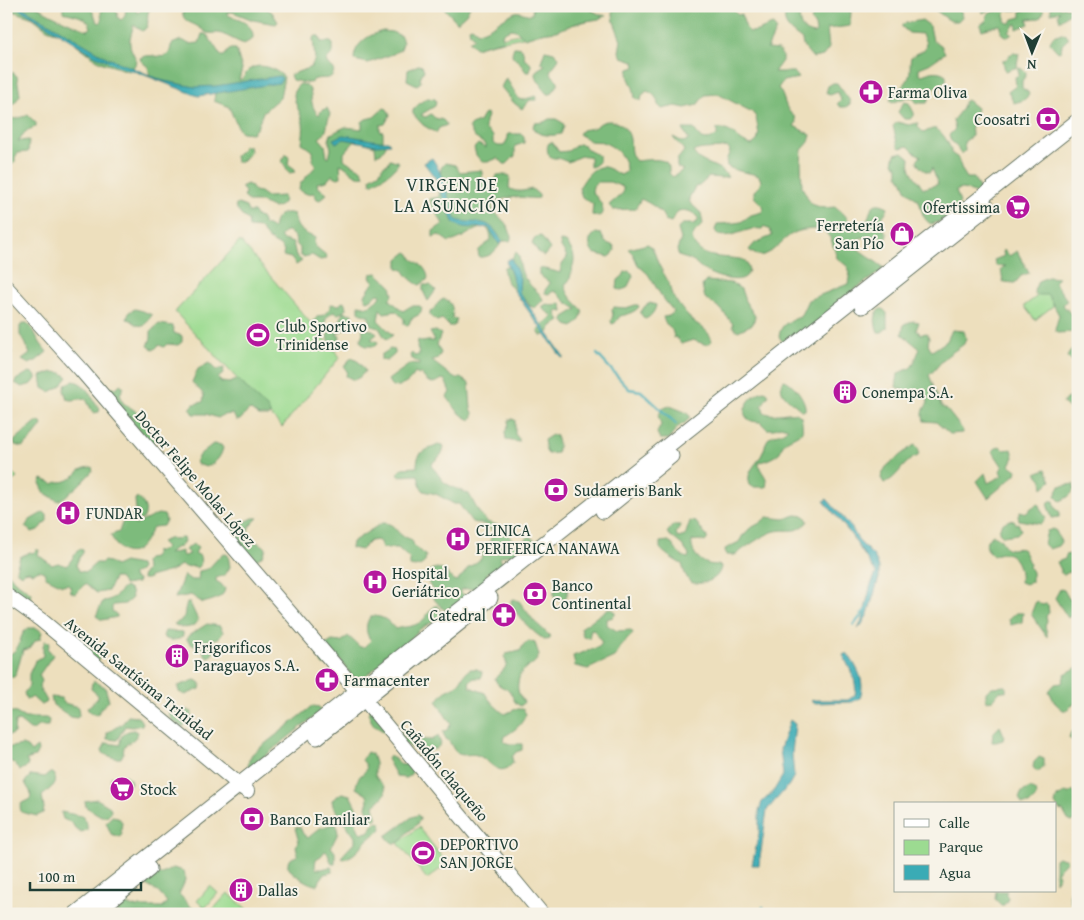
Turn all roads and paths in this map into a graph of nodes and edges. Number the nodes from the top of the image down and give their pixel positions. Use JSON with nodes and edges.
{"nodes":[{"id":1,"x":1078,"y":121,"type":"edge"},
{"id":2,"x":1078,"y":134,"type":"edge"},
{"id":3,"x":6,"y":287,"type":"edge"},
{"id":4,"x":789,"y":357,"type":"junction"},
{"id":5,"x":6,"y":595,"type":"edge"},
{"id":6,"x":6,"y":603,"type":"edge"},
{"id":7,"x":360,"y":695,"type":"junction"},
{"id":8,"x":239,"y":790,"type":"junction"},
{"id":9,"x":76,"y":914,"type":"edge"},
{"id":10,"x":93,"y":914,"type":"edge"},
{"id":11,"x":542,"y":914,"type":"edge"}],
"edges":[{"from":1,"to":4,"type":"highway"},
{"from":2,"to":4,"type":"highway"},
{"from":3,"to":7,"type":"main road","name":"Doctor Felipe Molas López"},
{"from":4,"to":7,"type":"highway"},
{"from":5,"to":8,"type":"main road","name":"Avenida Santísima Trinidad"},
{"from":6,"to":8,"type":"main road","name":"Avenida Santísima Trinidad"},
{"from":7,"to":8,"type":"highway"},
{"from":7,"to":11,"type":"main road","name":"Cañadón chaqueño"},
{"from":8,"to":9,"type":"highway"},
{"from":8,"to":10,"type":"highway"}]}
